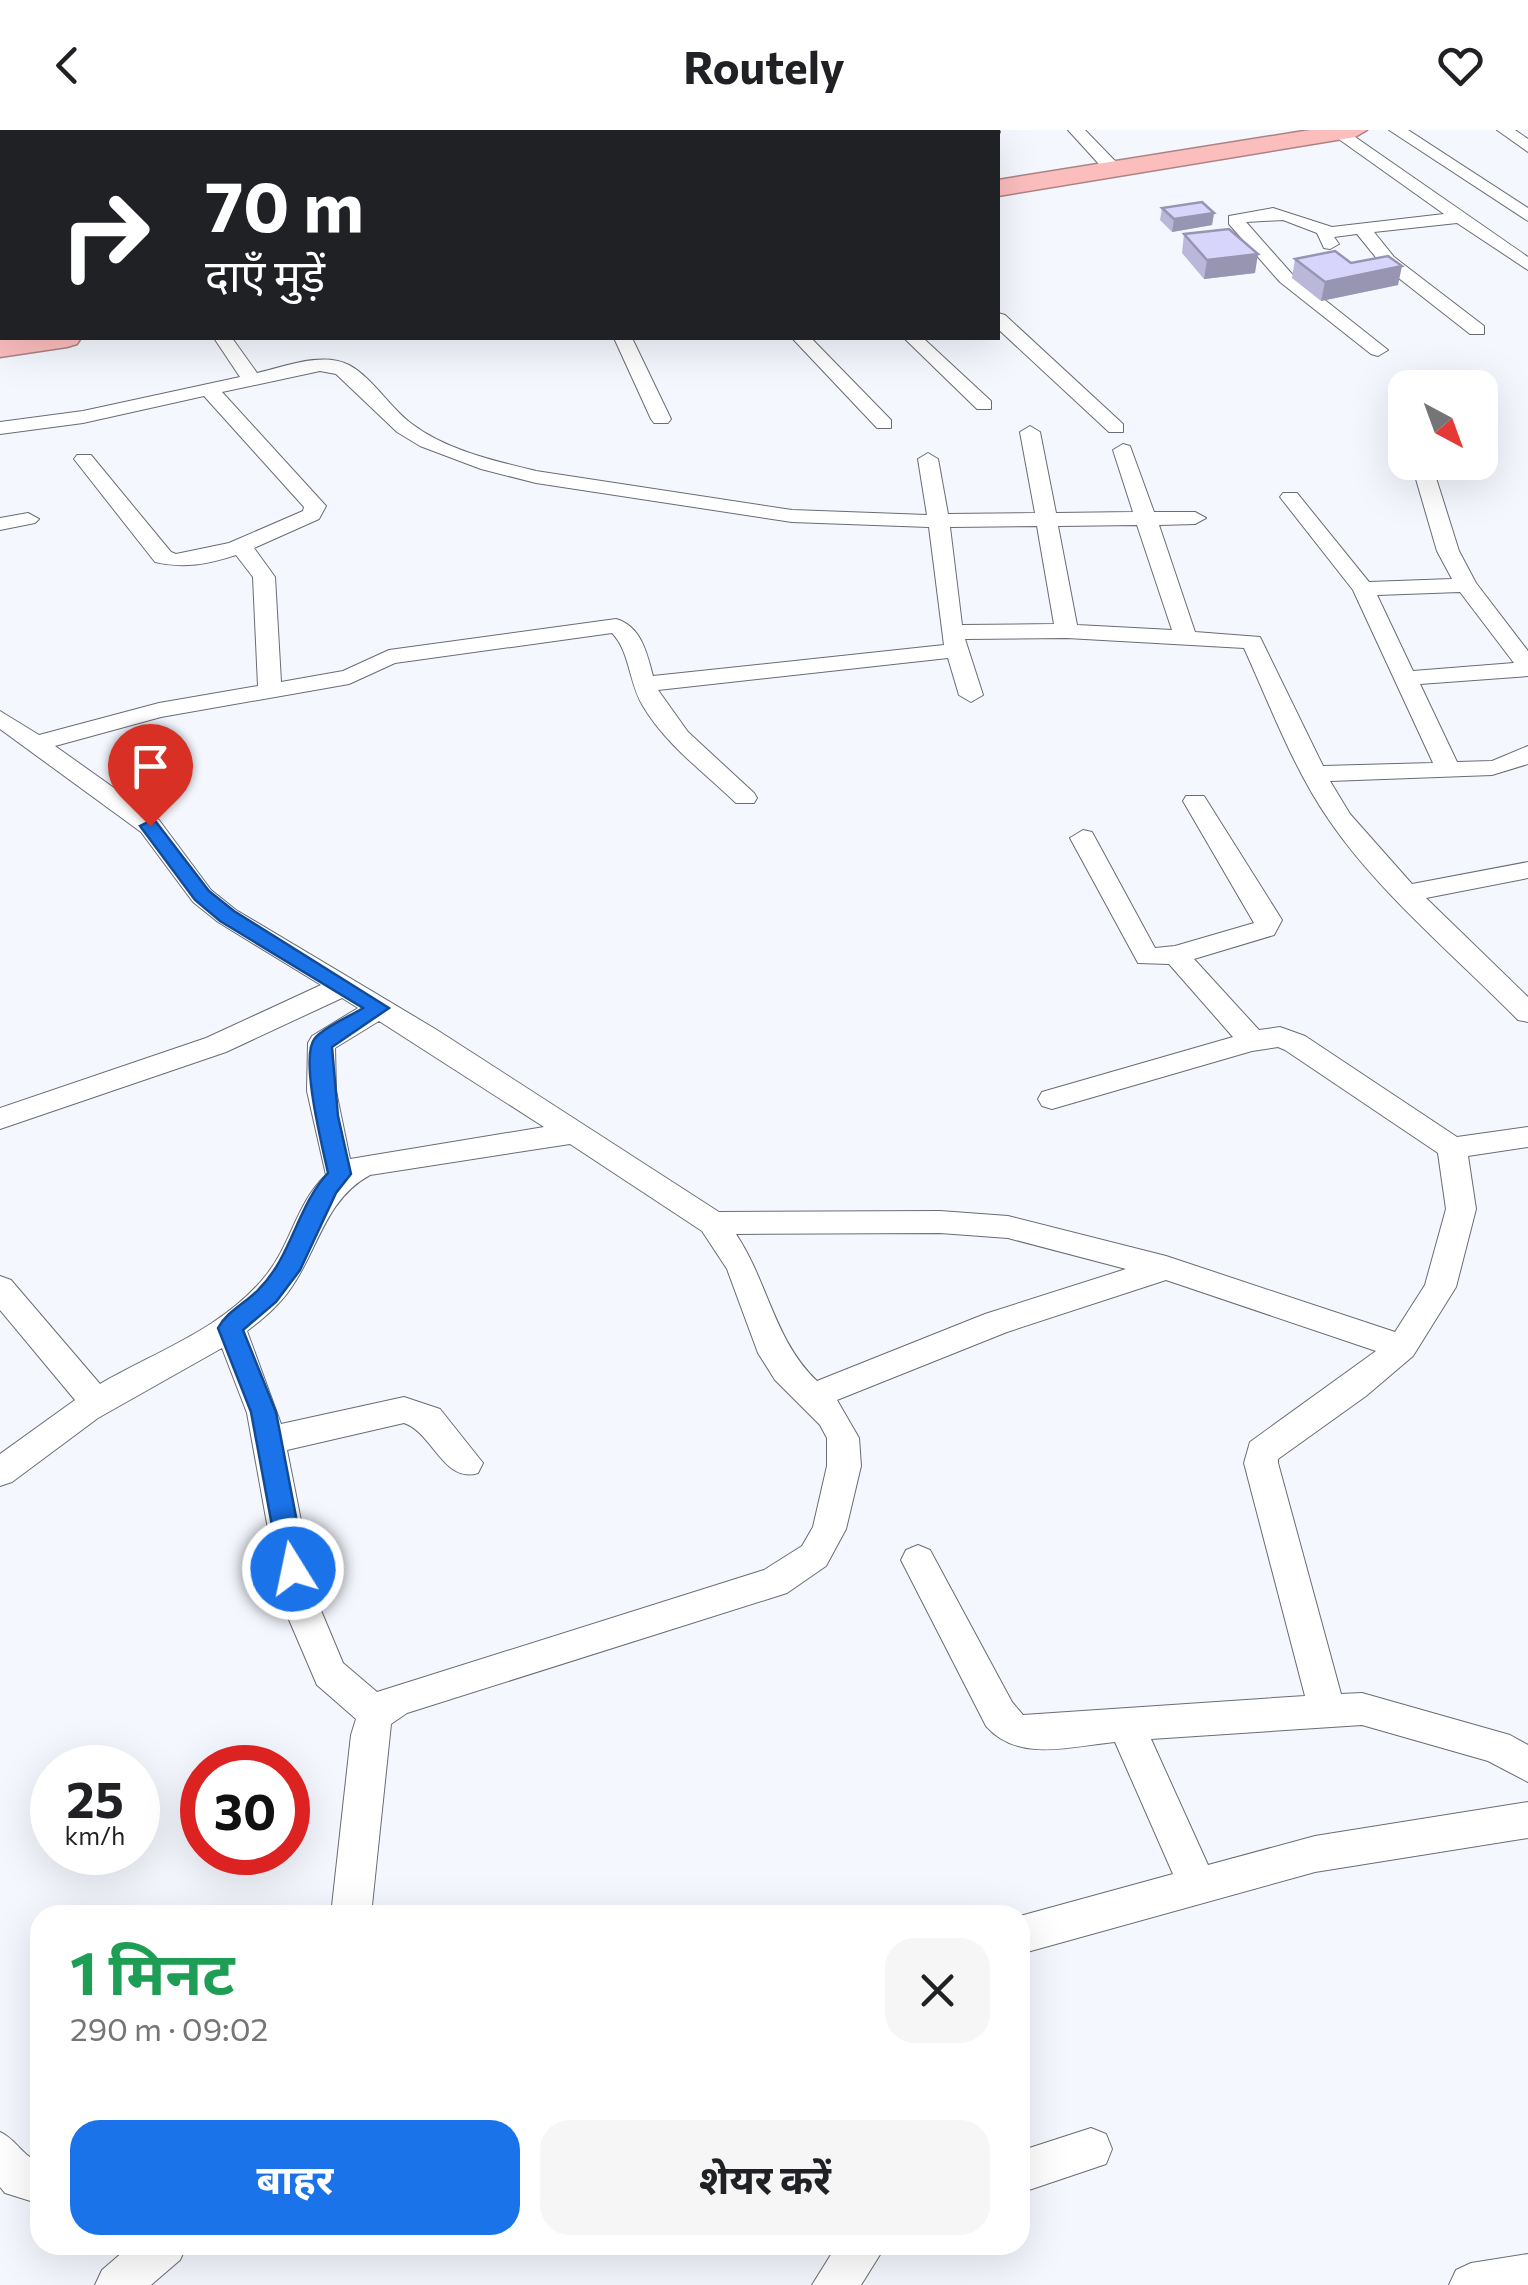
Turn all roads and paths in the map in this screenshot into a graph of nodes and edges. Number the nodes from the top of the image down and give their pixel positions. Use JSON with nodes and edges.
{"nodes":[{"id":1,"x":1076,"y":130,"type":"edge"},
{"id":2,"x":1396,"y":130,"type":"edge"},
{"id":3,"x":1504,"y":130,"type":"edge"},
{"id":4,"x":1342,"y":131,"type":"edge"},
{"id":5,"x":1528,"y":147,"type":"edge"},
{"id":6,"x":1114,"y":170,"type":"junction"},
{"id":7,"x":1000,"y":188,"type":"edge"},
{"id":8,"x":1528,"y":216,"type":"edge"},
{"id":9,"x":1459,"y":218,"type":"junction"},
{"id":10,"x":1362,"y":229,"type":"junction"},
{"id":11,"x":1330,"y":232,"type":"junction"},
{"id":12,"x":1525,"y":260,"type":"edge"},
{"id":13,"x":1368,"y":264,"type":"junction"},
{"id":14,"x":1317,"y":272,"type":"edge"},
{"id":15,"x":1286,"y":278,"type":"junction"},
{"id":16,"x":1000,"y":321,"type":"edge"},
{"id":17,"x":1477,"y":330,"type":"dead end"},
{"id":18,"x":54,"y":340,"type":"edge"},
{"id":19,"x":224,"y":340,"type":"edge"},
{"id":20,"x":623,"y":340,"type":"edge"},
{"id":21,"x":803,"y":340,"type":"edge"},
{"id":22,"x":915,"y":340,"type":"edge"},
{"id":23,"x":0,"y":348,"type":"edge"},
{"id":24,"x":1378,"y":350,"type":"dead end"},
{"id":25,"x":252,"y":380,"type":"junction"},
{"id":26,"x":210,"y":390,"type":"junction"},
{"id":27,"x":984,"y":405,"type":"dead end"},
{"id":28,"x":661,"y":419,"type":"dead end"},
{"id":29,"x":884,"y":424,"type":"dead end"},
{"id":30,"x":0,"y":428,"type":"edge"},
{"id":31,"x":1116,"y":428,"type":"dead end"},
{"id":32,"x":1030,"y":432,"type":"dead end"},
{"id":33,"x":1123,"y":450,"type":"dead end"},
{"id":34,"x":84,"y":459,"type":"dead end"},
{"id":35,"x":928,"y":459,"type":"dead end"},
{"id":36,"x":1427,"y":480,"type":"edge"},
{"id":37,"x":1290,"y":497,"type":"dead end"},
{"id":38,"x":1195,"y":518,"type":"dead end"},
{"id":39,"x":28,"y":519,"type":"dead end"},
{"id":40,"x":1150,"y":519,"type":"junction"},
{"id":41,"x":940,"y":520,"type":"junction"},
{"id":42,"x":1046,"y":520,"type":"junction"},
{"id":43,"x":0,"y":524,"type":"edge"},
{"id":44,"x":240,"y":544,"type":"junction"},
{"id":45,"x":1466,"y":585,"type":"junction"},
{"id":46,"x":1363,"y":589,"type":"junction"},
{"id":47,"x":1067,"y":631,"type":"junction"},
{"id":48,"x":1185,"y":635,"type":"junction"},
{"id":49,"x":955,"y":641,"type":"junction"},
{"id":50,"x":1528,"y":667,"type":"edge"},
{"id":51,"x":1406,"y":678,"type":"junction"},
{"id":52,"x":644,"y":684,"type":"junction"},
{"id":53,"x":270,"y":690,"type":"junction"},
{"id":54,"x":971,"y":695,"type":"dead end"},
{"id":55,"x":0,"y":718,"type":"edge"},
{"id":56,"x":38,"y":743,"type":"junction"},
{"id":57,"x":1528,"y":753,"type":"edge"},
{"id":58,"x":1448,"y":769,"type":"junction"},
{"id":59,"x":1315,"y":774,"type":"junction"},
{"id":60,"x":745,"y":798,"type":"dead end"},
{"id":61,"x":1195,"y":801,"type":"dead end"},
{"id":62,"x":1083,"y":838,"type":"dead end"},
{"id":63,"x":1528,"y":870,"type":"edge"},
{"id":64,"x":1406,"y":893,"type":"junction"},
{"id":65,"x":1176,"y":955,"type":"junction"},
{"id":66,"x":343,"y":986,"type":"junction"},
{"id":67,"x":1517,"y":991,"type":"edge"},
{"id":68,"x":379,"y":1008,"type":"junction"},
{"id":69,"x":1528,"y":1013,"type":"edge"},
{"id":70,"x":1252,"y":1041,"type":"junction"},
{"id":71,"x":1052,"y":1099,"type":"dead end"},
{"id":72,"x":0,"y":1119,"type":"edge"},
{"id":73,"x":576,"y":1134,"type":"junction"},
{"id":74,"x":1528,"y":1137,"type":"edge"},
{"id":75,"x":1452,"y":1148,"type":"junction"},
{"id":76,"x":340,"y":1174,"type":"junction"},
{"id":77,"x":713,"y":1223,"type":"junction"},
{"id":78,"x":1166,"y":1268,"type":"junction"},
{"id":79,"x":0,"y":1288,"type":"edge"},
{"id":80,"x":230,"y":1328,"type":"junction"},
{"id":81,"x":1402,"y":1347,"type":"junction"},
{"id":82,"x":812,"y":1396,"type":"junction"},
{"id":83,"x":96,"y":1402,"type":"junction"},
{"id":84,"x":270,"y":1440,"type":"junction"},
{"id":85,"x":466,"y":1463,"type":"dead end"},
{"id":86,"x":0,"y":1472,"type":"edge"},
{"id":87,"x":918,"y":1560,"type":"dead end"},
{"id":88,"x":1327,"y":1711,"type":"junction"},
{"id":89,"x":376,"y":1714,"type":"junction"},
{"id":90,"x":1126,"y":1724,"type":"junction"},
{"id":91,"x":1528,"y":1765,"type":"edge"},
{"id":92,"x":1528,"y":1820,"type":"edge"},
{"id":93,"x":1198,"y":1886,"type":"junction"},
{"id":94,"x":352,"y":1905,"type":"edge"},
{"id":95,"x":1030,"y":1931,"type":"edge"},
{"id":96,"x":1091,"y":2149,"type":"dead end"},
{"id":97,"x":0,"y":2153,"type":"edge"},
{"id":98,"x":1030,"y":2169,"type":"edge"},
{"id":99,"x":30,"y":2180,"type":"edge"},
{"id":100,"x":856,"y":2255,"type":"edge"},
{"id":101,"x":161,"y":2261,"type":"edge"},
{"id":102,"x":1528,"y":2276,"type":"edge"},
{"id":103,"x":118,"y":2285,"type":"edge"},
{"id":104,"x":834,"y":2285,"type":"edge"},
{"id":105,"x":1471,"y":2285,"type":"edge"}],
"edges":[{"from":1,"to":6,"type":"street"},
{"from":2,"to":8,"type":"street"},
{"from":3,"to":5,"type":"street"},
{"from":4,"to":6,"type":"highway"},
{"from":4,"to":9,"type":"street"},
{"from":6,"to":7,"type":"highway"},
{"from":9,"to":10,"type":"street"},
{"from":9,"to":12,"type":"street"},
{"from":10,"to":11,"type":"street"},
{"from":10,"to":13,"type":"street"},
{"from":11,"to":13,"type":"street"},
{"from":11,"to":15,"type":"street"},
{"from":13,"to":17,"type":"street"},
{"from":14,"to":15,"type":"street"},
{"from":15,"to":24,"type":"street"},
{"from":16,"to":31,"type":"street"},
{"from":18,"to":23,"type":"highway"},
{"from":19,"to":25,"type":"street"},
{"from":20,"to":28,"type":"street"},
{"from":21,"to":29,"type":"street"},
{"from":22,"to":27,"type":"street"},
{"from":25,"to":26,"type":"street"},
{"from":25,"to":41,"type":"street"},
{"from":26,"to":30,"type":"street"},
{"from":26,"to":44,"type":"street"},
{"from":32,"to":42,"type":"street"},
{"from":33,"to":40,"type":"street"},
{"from":34,"to":44,"type":"street"},
{"from":35,"to":41,"type":"street"},
{"from":36,"to":45,"type":"street"},
{"from":37,"to":46,"type":"street"},
{"from":38,"to":40,"type":"street"},
{"from":39,"to":43,"type":"street"},
{"from":40,"to":42,"type":"street"},
{"from":40,"to":48,"type":"street"},
{"from":41,"to":42,"type":"street"},
{"from":41,"to":49,"type":"street"},
{"from":42,"to":47,"type":"street"},
{"from":44,"to":53,"type":"street"},
{"from":45,"to":46,"type":"street"},
{"from":45,"to":50,"type":"street"},
{"from":46,"to":51,"type":"street"},
{"from":47,"to":48,"type":"street"},
{"from":47,"to":49,"type":"street"},
{"from":48,"to":59,"type":"street"},
{"from":49,"to":52,"type":"street"},
{"from":49,"to":54,"type":"street"},
{"from":50,"to":51,"type":"street"},
{"from":51,"to":58,"type":"street"},
{"from":52,"to":53,"type":"street"},
{"from":52,"to":60,"type":"street"},
{"from":53,"to":56,"type":"street"},
{"from":55,"to":56,"type":"street"},
{"from":56,"to":66,"type":"street"},
{"from":57,"to":58,"type":"street"},
{"from":58,"to":59,"type":"street"},
{"from":59,"to":64,"type":"street"},
{"from":61,"to":65,"type":"street"},
{"from":62,"to":65,"type":"street"},
{"from":63,"to":64,"type":"street"},
{"from":64,"to":67,"type":"street"},
{"from":65,"to":70,"type":"street"},
{"from":66,"to":68,"type":"street"},
{"from":66,"to":72,"type":"street"},
{"from":67,"to":69,"type":"street"},
{"from":68,"to":73,"type":"street"},
{"from":68,"to":76,"type":"street"},
{"from":70,"to":71,"type":"street"},
{"from":70,"to":75,"type":"street"},
{"from":73,"to":76,"type":"street"},
{"from":73,"to":77,"type":"street"},
{"from":74,"to":75,"type":"street"},
{"from":75,"to":81,"type":"street"},
{"from":76,"to":80,"type":"street"},
{"from":77,"to":78,"type":"street"},
{"from":77,"to":82,"type":"street"},
{"from":78,"to":81,"type":"street"},
{"from":78,"to":82,"type":"street"},
{"from":79,"to":83,"type":"street"},
{"from":80,"to":83,"type":"street"},
{"from":80,"to":84,"type":"street"},
{"from":81,"to":88,"type":"street"},
{"from":82,"to":89,"type":"street"},
{"from":83,"to":86,"type":"street"},
{"from":84,"to":85,"type":"street"},
{"from":84,"to":89,"type":"street"},
{"from":87,"to":90,"type":"street"},
{"from":88,"to":90,"type":"street"},
{"from":88,"to":91,"type":"street"},
{"from":89,"to":94,"type":"street"},
{"from":90,"to":93,"type":"street"},
{"from":92,"to":93,"type":"street"},
{"from":93,"to":95,"type":"street"},
{"from":96,"to":98,"type":"street"},
{"from":97,"to":99,"type":"street"},
{"from":100,"to":104,"type":"street"},
{"from":101,"to":103,"type":"street"},
{"from":102,"to":105,"type":"street"}]}
